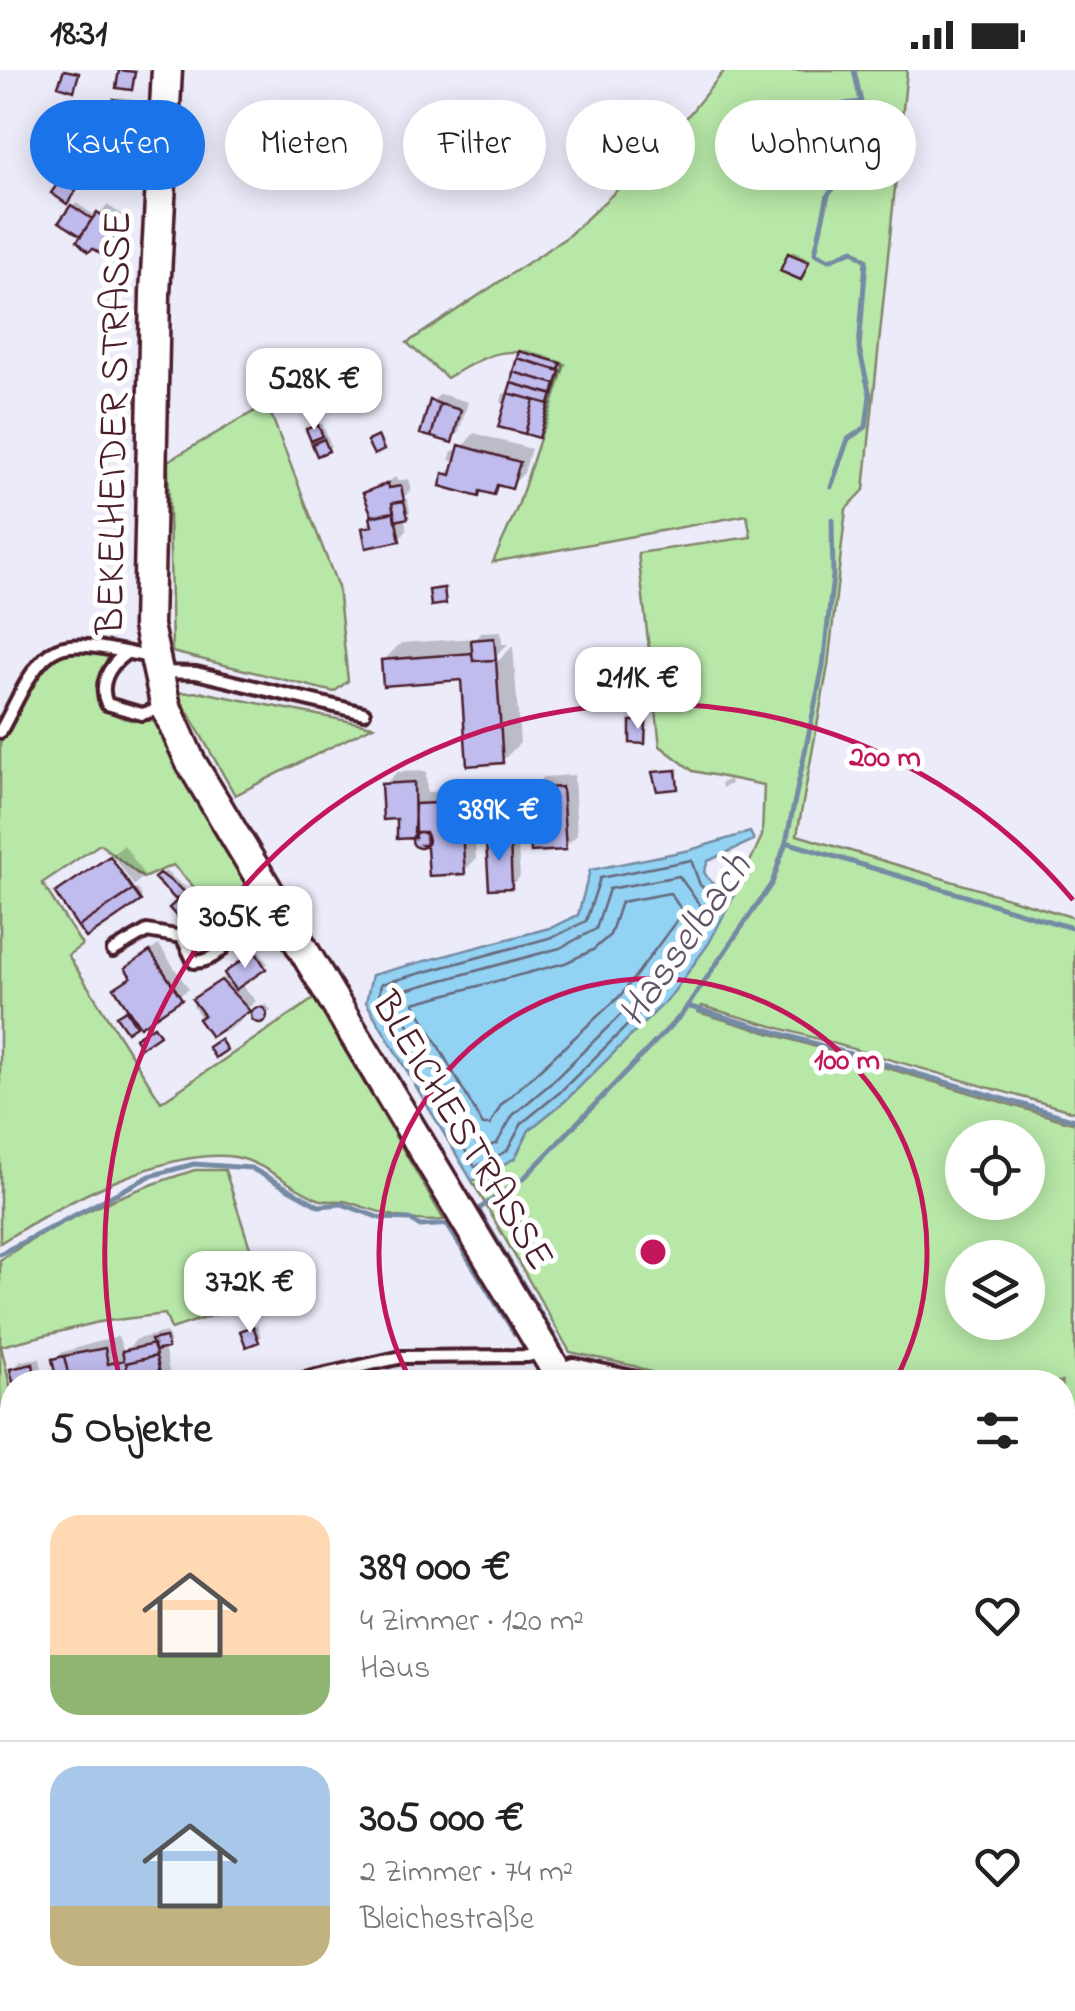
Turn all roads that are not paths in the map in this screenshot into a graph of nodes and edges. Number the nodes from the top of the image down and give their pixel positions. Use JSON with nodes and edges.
{"nodes":[{"id":1,"x":167,"y":70,"type":"edge"},
{"id":2,"x":144,"y":661,"type":"junction"},
{"id":3,"x":166,"y":707,"type":"junction"},
{"id":4,"x":364,"y":713,"type":"dead end"},
{"id":5,"x":0,"y":732,"type":"edge"},
{"id":6,"x":274,"y":898,"type":"junction"},
{"id":7,"x":240,"y":922,"type":"junction"},
{"id":8,"x":182,"y":937,"type":"junction"},
{"id":9,"x":112,"y":952,"type":"dead end"},
{"id":10,"x":555,"y":1368,"type":"edge"},
{"id":11,"x":344,"y":1370,"type":"edge"},
{"id":12,"x":600,"y":1370,"type":"edge"}],
"edges":[{"from":1,"to":2,"type":"street","name":"BEKELHEIDER STRASSE"},
{"from":2,"to":3,"type":"street","name":"BLEICHESTRASSE"},
{"from":2,"to":3,"type":"lane"},
{"from":2,"to":4,"type":"lane"},
{"from":2,"to":5,"type":"lane"},
{"from":3,"to":6,"type":"street","name":"BLEICHESTRASSE"},
{"from":6,"to":7,"type":"lane"},
{"from":6,"to":10,"type":"street","name":"BLEICHESTRASSE"},
{"from":7,"to":8,"type":"lane"},
{"from":7,"to":8,"type":"lane"},
{"from":8,"to":9,"type":"lane"},
{"from":10,"to":11,"type":"lane"},
{"from":10,"to":12,"type":"lane"}]}
